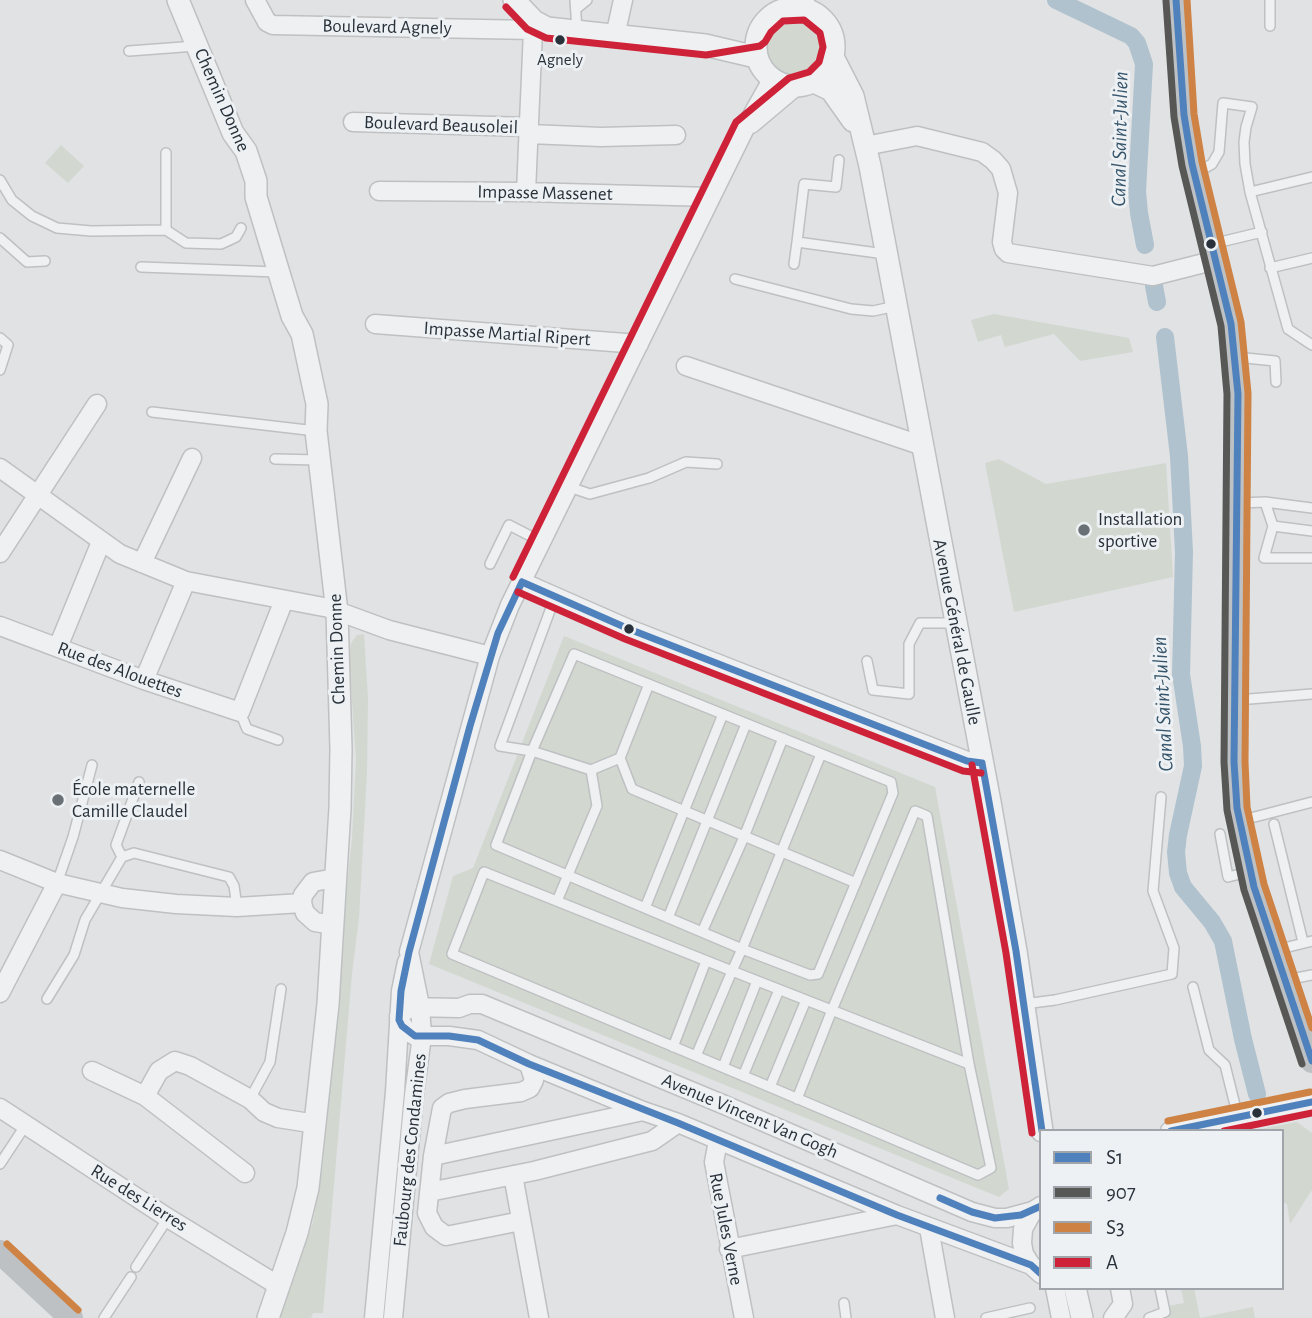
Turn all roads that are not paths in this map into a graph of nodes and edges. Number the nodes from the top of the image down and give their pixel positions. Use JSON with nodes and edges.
{"nodes":[{"id":1,"x":178,"y":0,"type":"edge"},
{"id":2,"x":255,"y":0,"type":"edge"},
{"id":3,"x":514,"y":0,"type":"edge"},
{"id":4,"x":587,"y":0,"type":"edge"},
{"id":5,"x":623,"y":0,"type":"edge"},
{"id":6,"x":1176,"y":0,"type":"edge"},
{"id":7,"x":1270,"y":0,"type":"edge"},
{"id":8,"x":576,"y":4,"type":"edge"},
{"id":9,"x":800,"y":4,"type":"edge"},
{"id":10,"x":1270,"y":26,"type":"dead end"},
{"id":11,"x":539,"y":27,"type":"junction"},
{"id":12,"x":578,"y":32,"type":"junction"},
{"id":13,"x":615,"y":36,"type":"junction"},
{"id":14,"x":197,"y":46,"type":"junction"},
{"id":15,"x":756,"y":46,"type":"junction"},
{"id":16,"x":129,"y":51,"type":"dead end"},
{"id":17,"x":833,"y":57,"type":"junction"},
{"id":18,"x":772,"y":80,"type":"junction"},
{"id":19,"x":805,"y":84,"type":"junction"},
{"id":20,"x":353,"y":122,"type":"dead end"},
{"id":21,"x":745,"y":128,"type":"junction"},
{"id":22,"x":529,"y":130,"type":"junction"},
{"id":23,"x":676,"y":135,"type":"dead end"},
{"id":24,"x":864,"y":140,"type":"junction"},
{"id":25,"x":166,"y":153,"type":"dead end"},
{"id":26,"x":839,"y":160,"type":"dead end"},
{"id":27,"x":1195,"y":174,"type":"junction"},
{"id":28,"x":1312,"y":177,"type":"edge"},
{"id":29,"x":0,"y":180,"type":"edge"},
{"id":30,"x":379,"y":191,"type":"dead end"},
{"id":31,"x":526,"y":192,"type":"junction"},
{"id":32,"x":1250,"y":192,"type":"junction"},
{"id":33,"x":711,"y":197,"type":"junction"},
{"id":34,"x":241,"y":228,"type":"dead end"},
{"id":35,"x":166,"y":230,"type":"junction"},
{"id":36,"x":1262,"y":232,"type":"junction"},
{"id":37,"x":0,"y":238,"type":"edge"},
{"id":38,"x":797,"y":242,"type":"junction"},
{"id":39,"x":1214,"y":252,"type":"junction"},
{"id":40,"x":887,"y":255,"type":"junction"},
{"id":41,"x":1312,"y":258,"type":"edge"},
{"id":42,"x":45,"y":261,"type":"dead end"},
{"id":43,"x":794,"y":264,"type":"dead end"},
{"id":44,"x":141,"y":267,"type":"dead end"},
{"id":45,"x":1270,"y":268,"type":"junction"},
{"id":46,"x":278,"y":272,"type":"junction"},
{"id":47,"x":735,"y":279,"type":"dead end"},
{"id":48,"x":896,"y":306,"type":"junction"},
{"id":49,"x":375,"y":324,"type":"dead end"},
{"id":50,"x":0,"y":338,"type":"edge"},
{"id":51,"x":639,"y":344,"type":"junction"},
{"id":52,"x":1312,"y":345,"type":"edge"},
{"id":53,"x":1234,"y":357,"type":"junction"},
{"id":54,"x":686,"y":366,"type":"dead end"},
{"id":55,"x":0,"y":370,"type":"edge"},
{"id":56,"x":1276,"y":382,"type":"dead end"},
{"id":57,"x":97,"y":404,"type":"dead end"},
{"id":58,"x":152,"y":412,"type":"dead end"},
{"id":59,"x":316,"y":431,"type":"junction"},
{"id":60,"x":922,"y":446,"type":"junction"},
{"id":61,"x":192,"y":458,"type":"dead end"},
{"id":62,"x":275,"y":459,"type":"dead end"},
{"id":63,"x":319,"y":460,"type":"junction"},
{"id":64,"x":717,"y":464,"type":"dead end"},
{"id":65,"x":0,"y":468,"type":"edge"},
{"id":66,"x":569,"y":487,"type":"junction"},
{"id":67,"x":37,"y":494,"type":"junction"},
{"id":68,"x":1265,"y":502,"type":"junction"},
{"id":69,"x":1238,"y":503,"type":"junction"},
{"id":70,"x":1312,"y":508,"type":"edge"},
{"id":71,"x":1273,"y":526,"type":"junction"},
{"id":72,"x":1312,"y":531,"type":"edge"},
{"id":73,"x":101,"y":542,"type":"junction"},
{"id":74,"x":542,"y":542,"type":"junction"},
{"id":75,"x":0,"y":553,"type":"edge"},
{"id":76,"x":1312,"y":558,"type":"edge"},
{"id":77,"x":142,"y":563,"type":"junction"},
{"id":78,"x":490,"y":564,"type":"dead end"},
{"id":79,"x":186,"y":581,"type":"junction"},
{"id":80,"x":522,"y":582,"type":"junction"},
{"id":81,"x":555,"y":597,"type":"junction"},
{"id":82,"x":284,"y":600,"type":"junction"},
{"id":83,"x":337,"y":612,"type":"junction"},
{"id":84,"x":956,"y":623,"type":"junction"},
{"id":85,"x":0,"y":626,"type":"edge"},
{"id":86,"x":58,"y":647,"type":"junction"},
{"id":87,"x":490,"y":656,"type":"junction"},
{"id":88,"x":867,"y":661,"type":"dead end"},
{"id":89,"x":144,"y":680,"type":"junction"},
{"id":90,"x":649,"y":684,"type":"junction"},
{"id":91,"x":1312,"y":694,"type":"edge"},
{"id":92,"x":1235,"y":700,"type":"junction"},
{"id":93,"x":240,"y":712,"type":"junction"},
{"id":94,"x":723,"y":714,"type":"junction"},
{"id":95,"x":746,"y":724,"type":"junction"},
{"id":96,"x":783,"y":738,"type":"junction"},
{"id":97,"x":278,"y":740,"type":"dead end"},
{"id":98,"x":532,"y":751,"type":"junction"},
{"id":99,"x":821,"y":754,"type":"junction"},
{"id":100,"x":620,"y":758,"type":"junction"},
{"id":101,"x":982,"y":763,"type":"junction"},
{"id":102,"x":92,"y":765,"type":"dead end"},
{"id":103,"x":591,"y":770,"type":"junction"},
{"id":104,"x":139,"y":782,"type":"dead end"},
{"id":105,"x":1161,"y":797,"type":"dead end"},
{"id":106,"x":1312,"y":802,"type":"edge"},
{"id":107,"x":684,"y":812,"type":"junction"},
{"id":108,"x":706,"y":821,"type":"junction"},
{"id":109,"x":1274,"y":824,"type":"dead end"},
{"id":110,"x":1230,"y":828,"type":"junction"},
{"id":111,"x":744,"y":837,"type":"junction"},
{"id":112,"x":781,"y":852,"type":"junction"},
{"id":113,"x":122,"y":857,"type":"junction"},
{"id":114,"x":0,"y":860,"type":"edge"},
{"id":115,"x":569,"y":876,"type":"junction"},
{"id":116,"x":335,"y":878,"type":"junction"},
{"id":117,"x":57,"y":883,"type":"junction"},
{"id":118,"x":856,"y":883,"type":"junction"},
{"id":119,"x":102,"y":893,"type":"junction"},
{"id":120,"x":557,"y":901,"type":"junction"},
{"id":121,"x":302,"y":903,"type":"junction"},
{"id":122,"x":237,"y":907,"type":"junction"},
{"id":123,"x":645,"y":908,"type":"junction"},
{"id":124,"x":668,"y":918,"type":"junction"},
{"id":125,"x":333,"y":925,"type":"junction"},
{"id":126,"x":702,"y":932,"type":"junction"},
{"id":127,"x":1308,"y":942,"type":"edge"},
{"id":128,"x":742,"y":949,"type":"junction"},
{"id":129,"x":1275,"y":950,"type":"junction"},
{"id":130,"x":409,"y":952,"type":"junction"},
{"id":131,"x":706,"y":961,"type":"junction"},
{"id":132,"x":732,"y":971,"type":"junction"},
{"id":133,"x":1312,"y":975,"type":"edge"},
{"id":134,"x":1286,"y":980,"type":"junction"},
{"id":135,"x":757,"y":981,"type":"junction"},
{"id":136,"x":1193,"y":987,"type":"dead end"},
{"id":137,"x":281,"y":989,"type":"dead end"},
{"id":138,"x":779,"y":990,"type":"junction"},
{"id":139,"x":0,"y":993,"type":"edge"},
{"id":140,"x":47,"y":999,"type":"dead end"},
{"id":141,"x":806,"y":1000,"type":"junction"},
{"id":142,"x":1024,"y":1004,"type":"junction"},
{"id":143,"x":420,"y":1006,"type":"junction"},
{"id":144,"x":459,"y":1008,"type":"junction"},
{"id":145,"x":832,"y":1010,"type":"junction"},
{"id":146,"x":399,"y":1018,"type":"junction"},
{"id":147,"x":422,"y":1036,"type":"junction"},
{"id":148,"x":464,"y":1037,"type":"junction"},
{"id":149,"x":673,"y":1047,"type":"junction"},
{"id":150,"x":696,"y":1056,"type":"junction"},
{"id":151,"x":1312,"y":1061,"type":"edge"},
{"id":152,"x":529,"y":1064,"type":"junction"},
{"id":153,"x":970,"y":1064,"type":"junction"},
{"id":154,"x":723,"y":1068,"type":"junction"},
{"id":155,"x":92,"y":1071,"type":"dead end"},
{"id":156,"x":743,"y":1076,"type":"junction"},
{"id":157,"x":770,"y":1087,"type":"junction"},
{"id":158,"x":145,"y":1096,"type":"junction"},
{"id":159,"x":250,"y":1099,"type":"junction"},
{"id":160,"x":797,"y":1099,"type":"junction"},
{"id":161,"x":1312,"y":1102,"type":"edge"},
{"id":162,"x":0,"y":1108,"type":"edge"},
{"id":163,"x":643,"y":1111,"type":"junction"},
{"id":164,"x":678,"y":1123,"type":"junction"},
{"id":165,"x":1228,"y":1123,"type":"edge"},
{"id":166,"x":316,"y":1125,"type":"junction"},
{"id":167,"x":25,"y":1126,"type":"junction"},
{"id":168,"x":1042,"y":1129,"type":"edge"},
{"id":169,"x":1185,"y":1129,"type":"edge"},
{"id":170,"x":718,"y":1141,"type":"junction"},
{"id":171,"x":433,"y":1156,"type":"junction"},
{"id":172,"x":0,"y":1164,"type":"edge"},
{"id":173,"x":246,"y":1173,"type":"dead end"},
{"id":174,"x":513,"y":1175,"type":"junction"},
{"id":175,"x":429,"y":1192,"type":"junction"},
{"id":176,"x":1037,"y":1208,"type":"edge"},
{"id":177,"x":897,"y":1215,"type":"junction"},
{"id":178,"x":168,"y":1218,"type":"junction"},
{"id":179,"x":521,"y":1221,"type":"junction"},
{"id":180,"x":929,"y":1228,"type":"junction"},
{"id":181,"x":729,"y":1249,"type":"junction"},
{"id":182,"x":0,"y":1252,"type":"edge"},
{"id":183,"x":136,"y":1267,"type":"dead end"},
{"id":184,"x":1036,"y":1269,"type":"edge"},
{"id":185,"x":131,"y":1276,"type":"dead end"},
{"id":186,"x":279,"y":1286,"type":"junction"},
{"id":187,"x":1055,"y":1290,"type":"edge"},
{"id":188,"x":1075,"y":1290,"type":"edge"},
{"id":189,"x":1120,"y":1290,"type":"edge"},
{"id":190,"x":1160,"y":1290,"type":"edge"},
{"id":191,"x":844,"y":1303,"type":"dead end"},
{"id":192,"x":1030,"y":1308,"type":"dead end"},
{"id":193,"x":71,"y":1318,"type":"edge"},
{"id":194,"x":104,"y":1318,"type":"edge"},
{"id":195,"x":268,"y":1318,"type":"edge"},
{"id":196,"x":374,"y":1318,"type":"edge"},
{"id":197,"x":393,"y":1318,"type":"edge"},
{"id":198,"x":539,"y":1318,"type":"edge"},
{"id":199,"x":744,"y":1318,"type":"edge"},
{"id":200,"x":846,"y":1318,"type":"edge"},
{"id":201,"x":945,"y":1318,"type":"edge"},
{"id":202,"x":986,"y":1318,"type":"edge"},
{"id":203,"x":1061,"y":1318,"type":"edge"},
{"id":204,"x":1082,"y":1318,"type":"edge"},
{"id":205,"x":1113,"y":1318,"type":"edge"},
{"id":206,"x":1149,"y":1318,"type":"edge"}],
"edges":[{"from":1,"to":14,"type":"street","name":"Chemin Donne"},
{"from":2,"to":11,"type":"street","name":"Boulevard Agnely"},
{"from":3,"to":11,"type":"street"},
{"from":4,"to":8,"type":"lane"},
{"from":5,"to":13,"type":"street"},
{"from":6,"to":27,"type":"main road"},
{"from":7,"to":10,"type":"lane"},
{"from":8,"to":12,"type":"lane"},
{"from":9,"to":15,"type":"street"},
{"from":9,"to":17,"type":"street"},
{"from":11,"to":12,"type":"street","name":"Boulevard Agnely"},
{"from":11,"to":22,"type":"street"},
{"from":12,"to":13,"type":"street","name":"Boulevard Agnely"},
{"from":13,"to":15,"type":"street","name":"Boulevard Agnely"},
{"from":14,"to":16,"type":"lane"},
{"from":14,"to":46,"type":"street","name":"Chemin Donne"},
{"from":15,"to":18,"type":"street"},
{"from":17,"to":19,"type":"street"},
{"from":17,"to":24,"type":"street","name":"Avenue Général de Gaulle"},
{"from":18,"to":19,"type":"street"},
{"from":18,"to":21,"type":"street","name":"Faubourg des Condamines"},
{"from":19,"to":21,"type":"street","name":"Faubourg des Condamines"},
{"from":19,"to":24,"type":"street","name":"Avenue Général de Gaulle"},
{"from":20,"to":22,"type":"street","name":"Boulevard Beausoleil"},
{"from":21,"to":33,"type":"street","name":"Faubourg des Condamines"},
{"from":22,"to":23,"type":"street","name":"Boulevard Beausoleil"},
{"from":22,"to":31,"type":"street"},
{"from":24,"to":39,"type":"street"},
{"from":24,"to":40,"type":"street","name":"Avenue Général de Gaulle"},
{"from":25,"to":35,"type":"lane"},
{"from":26,"to":38,"type":"lane"},
{"from":27,"to":32,"type":"lane"},
{"from":27,"to":39,"type":"main road"},
{"from":28,"to":32,"type":"lane"},
{"from":29,"to":35,"type":"lane"},
{"from":30,"to":31,"type":"street","name":"Impasse Massenet"},
{"from":31,"to":33,"type":"street","name":"Impasse Massenet"},
{"from":32,"to":36,"type":"lane"},
{"from":33,"to":51,"type":"street","name":"Faubourg des Condamines"},
{"from":34,"to":35,"type":"lane"},
{"from":36,"to":39,"type":"lane"},
{"from":36,"to":45,"type":"lane"},
{"from":37,"to":42,"type":"lane"},
{"from":38,"to":40,"type":"lane"},
{"from":38,"to":43,"type":"lane"},
{"from":39,"to":53,"type":"main road"},
{"from":40,"to":48,"type":"street","name":"Avenue Général de Gaulle"},
{"from":41,"to":45,"type":"lane"},
{"from":44,"to":46,"type":"lane"},
{"from":45,"to":52,"type":"lane"},
{"from":46,"to":59,"type":"street","name":"Chemin Donne"},
{"from":47,"to":48,"type":"lane"},
{"from":48,"to":60,"type":"street","name":"Avenue Général de Gaulle"},
{"from":49,"to":51,"type":"street","name":"Impasse Martial Ripert"},
{"from":50,"to":55,"type":"lane"},
{"from":51,"to":66,"type":"street","name":"Faubourg des Condamines"},
{"from":53,"to":56,"type":"lane"},
{"from":53,"to":69,"type":"main road"},
{"from":54,"to":60,"type":"street"},
{"from":57,"to":67,"type":"street"},
{"from":58,"to":59,"type":"lane"},
{"from":59,"to":63,"type":"street","name":"Chemin Donne"},
{"from":60,"to":84,"type":"street","name":"Avenue Général de Gaulle"},
{"from":61,"to":77,"type":"street"},
{"from":62,"to":63,"type":"lane"},
{"from":63,"to":83,"type":"street","name":"Chemin Donne"},
{"from":64,"to":66,"type":"lane"},
{"from":65,"to":67,"type":"street"},
{"from":66,"to":74,"type":"street","name":"Faubourg des Condamines"},
{"from":67,"to":73,"type":"street"},
{"from":67,"to":75,"type":"street"},
{"from":68,"to":69,"type":"lane"},
{"from":68,"to":70,"type":"lane"},
{"from":68,"to":71,"type":"lane"},
{"from":69,"to":92,"type":"main road"},
{"from":71,"to":72,"type":"lane"},
{"from":71,"to":76,"type":"lane"},
{"from":73,"to":77,"type":"street"},
{"from":73,"to":86,"type":"street"},
{"from":74,"to":78,"type":"lane"},
{"from":74,"to":80,"type":"street","name":"Faubourg des Condamines"},
{"from":77,"to":79,"type":"street"},
{"from":79,"to":82,"type":"street"},
{"from":79,"to":89,"type":"street"},
{"from":80,"to":81,"type":"street"},
{"from":80,"to":87,"type":"street","name":"Faubourg des Condamines"},
{"from":81,"to":98,"type":"lane"},
{"from":81,"to":101,"type":"street"},
{"from":82,"to":83,"type":"street"},
{"from":82,"to":93,"type":"street"},
{"from":83,"to":87,"type":"street"},
{"from":83,"to":116,"type":"street","name":"Chemin Donne"},
{"from":84,"to":88,"type":"lane"},
{"from":84,"to":101,"type":"street","name":"Avenue Général de Gaulle"},
{"from":85,"to":86,"type":"street","name":"Rue des Alouettes"},
{"from":86,"to":89,"type":"street","name":"Rue des Alouettes"},
{"from":87,"to":130,"type":"street","name":"Faubourg des Condamines"},
{"from":89,"to":93,"type":"street","name":"Rue des Alouettes"},
{"from":90,"to":94,"type":"lane"},
{"from":90,"to":98,"type":"lane"},
{"from":90,"to":100,"type":"lane"},
{"from":91,"to":92,"type":"lane"},
{"from":92,"to":110,"type":"main road"},
{"from":93,"to":97,"type":"lane"},
{"from":94,"to":95,"type":"lane"},
{"from":94,"to":107,"type":"lane"},
{"from":95,"to":96,"type":"lane"},
{"from":95,"to":108,"type":"lane"},
{"from":96,"to":99,"type":"lane"},
{"from":96,"to":111,"type":"lane"},
{"from":98,"to":103,"type":"lane"},
{"from":98,"to":115,"type":"lane"},
{"from":99,"to":112,"type":"lane"},
{"from":99,"to":118,"type":"lane"},
{"from":100,"to":103,"type":"lane"},
{"from":100,"to":107,"type":"lane"},
{"from":101,"to":142,"type":"street","name":"Avenue Général de Gaulle"},
{"from":102,"to":117,"type":"lane"},
{"from":103,"to":115,"type":"lane"},
{"from":104,"to":113,"type":"lane"},
{"from":105,"to":142,"type":"lane"},
{"from":106,"to":110,"type":"lane"},
{"from":107,"to":108,"type":"lane"},
{"from":107,"to":123,"type":"lane"},
{"from":108,"to":111,"type":"lane"},
{"from":108,"to":124,"type":"lane"},
{"from":109,"to":127,"type":"lane"},
{"from":110,"to":129,"type":"main road"},
{"from":111,"to":112,"type":"lane"},
{"from":111,"to":126,"type":"lane"},
{"from":112,"to":118,"type":"lane"},
{"from":112,"to":128,"type":"lane"},
{"from":113,"to":119,"type":"lane"},
{"from":113,"to":122,"type":"lane"},
{"from":114,"to":117,"type":"street"},
{"from":115,"to":120,"type":"lane"},
{"from":115,"to":123,"type":"lane"},
{"from":116,"to":121,"type":"street"},
{"from":116,"to":125,"type":"street","name":"Chemin Donne"},
{"from":117,"to":119,"type":"street"},
{"from":117,"to":139,"type":"street"},
{"from":118,"to":128,"type":"lane"},
{"from":119,"to":122,"type":"street"},
{"from":119,"to":140,"type":"lane"},
{"from":120,"to":131,"type":"lane"},
{"from":120,"to":149,"type":"lane"},
{"from":121,"to":122,"type":"street"},
{"from":121,"to":125,"type":"street"},
{"from":123,"to":124,"type":"lane"},
{"from":124,"to":126,"type":"lane"},
{"from":125,"to":166,"type":"street","name":"Chemin Donne"},
{"from":126,"to":128,"type":"lane"},
{"from":127,"to":129,"type":"lane"},
{"from":128,"to":132,"type":"lane"},
{"from":129,"to":134,"type":"main road"},
{"from":130,"to":143,"type":"street","name":"Faubourg des Condamines"},
{"from":130,"to":146,"type":"street"},
{"from":131,"to":132,"type":"lane"},
{"from":131,"to":149,"type":"lane"},
{"from":132,"to":135,"type":"lane"},
{"from":132,"to":150,"type":"lane"},
{"from":133,"to":134,"type":"lane"},
{"from":134,"to":151,"type":"main road"},
{"from":135,"to":138,"type":"lane"},
{"from":135,"to":154,"type":"lane"},
{"from":136,"to":165,"type":"lane"},
{"from":137,"to":159,"type":"lane"},
{"from":138,"to":141,"type":"lane"},
{"from":138,"to":156,"type":"lane"},
{"from":141,"to":145,"type":"lane"},
{"from":141,"to":157,"type":"lane"},
{"from":142,"to":168,"type":"street","name":"Avenue Général de Gaulle"},
{"from":143,"to":144,"type":"street","name":"Avenue Vincent Van Gogh"},
{"from":143,"to":146,"type":"street","name":"Avenue Vincent Van Gogh"},
{"from":143,"to":147,"type":"street","name":"Faubourg des Condamines"},
{"from":144,"to":148,"type":"street"},
{"from":144,"to":176,"type":"street","name":"Avenue Vincent Van Gogh"},
{"from":145,"to":153,"type":"lane"},
{"from":145,"to":153,"type":"lane"},
{"from":145,"to":160,"type":"lane"},
{"from":146,"to":147,"type":"street"},
{"from":146,"to":196,"type":"street"},
{"from":147,"to":148,"type":"street","name":"Avenue Vincent Van Gogh"},
{"from":147,"to":197,"type":"street","name":"Faubourg des Condamines"},
{"from":148,"to":152,"type":"street","name":"Avenue Vincent Van Gogh"},
{"from":149,"to":150,"type":"lane"},
{"from":150,"to":154,"type":"lane"},
{"from":152,"to":163,"type":"street","name":"Avenue Vincent Van Gogh"},
{"from":152,"to":171,"type":"street"},
{"from":153,"to":160,"type":"lane"},
{"from":154,"to":156,"type":"lane"},
{"from":155,"to":158,"type":"street"},
{"from":156,"to":157,"type":"lane"},
{"from":157,"to":160,"type":"lane"},
{"from":158,"to":159,"type":"street"},
{"from":158,"to":173,"type":"street"},
{"from":159,"to":166,"type":"street"},
{"from":161,"to":165,"type":"street"},
{"from":162,"to":167,"type":"street","name":"Rue des Lierres"},
{"from":163,"to":164,"type":"street","name":"Avenue Vincent Van Gogh"},
{"from":163,"to":171,"type":"street"},
{"from":164,"to":170,"type":"street","name":"Avenue Vincent Van Gogh"},
{"from":164,"to":174,"type":"street"},
{"from":165,"to":169,"type":"street"},
{"from":166,"to":186,"type":"street","name":"Chemin Donne"},
{"from":167,"to":172,"type":"lane"},
{"from":167,"to":178,"type":"street","name":"Rue des Lierres"},
{"from":170,"to":177,"type":"street","name":"Avenue Vincent Van Gogh"},
{"from":170,"to":181,"type":"street","name":"Rue Jules Verne"},
{"from":171,"to":175,"type":"street"},
{"from":174,"to":175,"type":"street"},
{"from":174,"to":179,"type":"street"},
{"from":175,"to":179,"type":"street"},
{"from":176,"to":184,"type":"street"},
{"from":177,"to":180,"type":"street","name":"Avenue Vincent Van Gogh"},
{"from":177,"to":181,"type":"street"},
{"from":178,"to":183,"type":"lane"},
{"from":178,"to":186,"type":"street","name":"Rue des Lierres"},
{"from":179,"to":198,"type":"street"},
{"from":180,"to":184,"type":"street","name":"Avenue Vincent Van Gogh"},
{"from":180,"to":201,"type":"street"},
{"from":181,"to":199,"type":"street","name":"Rue Jules Verne"},
{"from":182,"to":193,"type":"main road"},
{"from":185,"to":194,"type":"lane"},
{"from":186,"to":195,"type":"street","name":"Chemin Donne"},
{"from":187,"to":203,"type":"street"},
{"from":188,"to":204,"type":"street"},
{"from":189,"to":205,"type":"street"},
{"from":190,"to":206,"type":"lane"},
{"from":191,"to":200,"type":"lane"},
{"from":192,"to":202,"type":"lane"}]}
